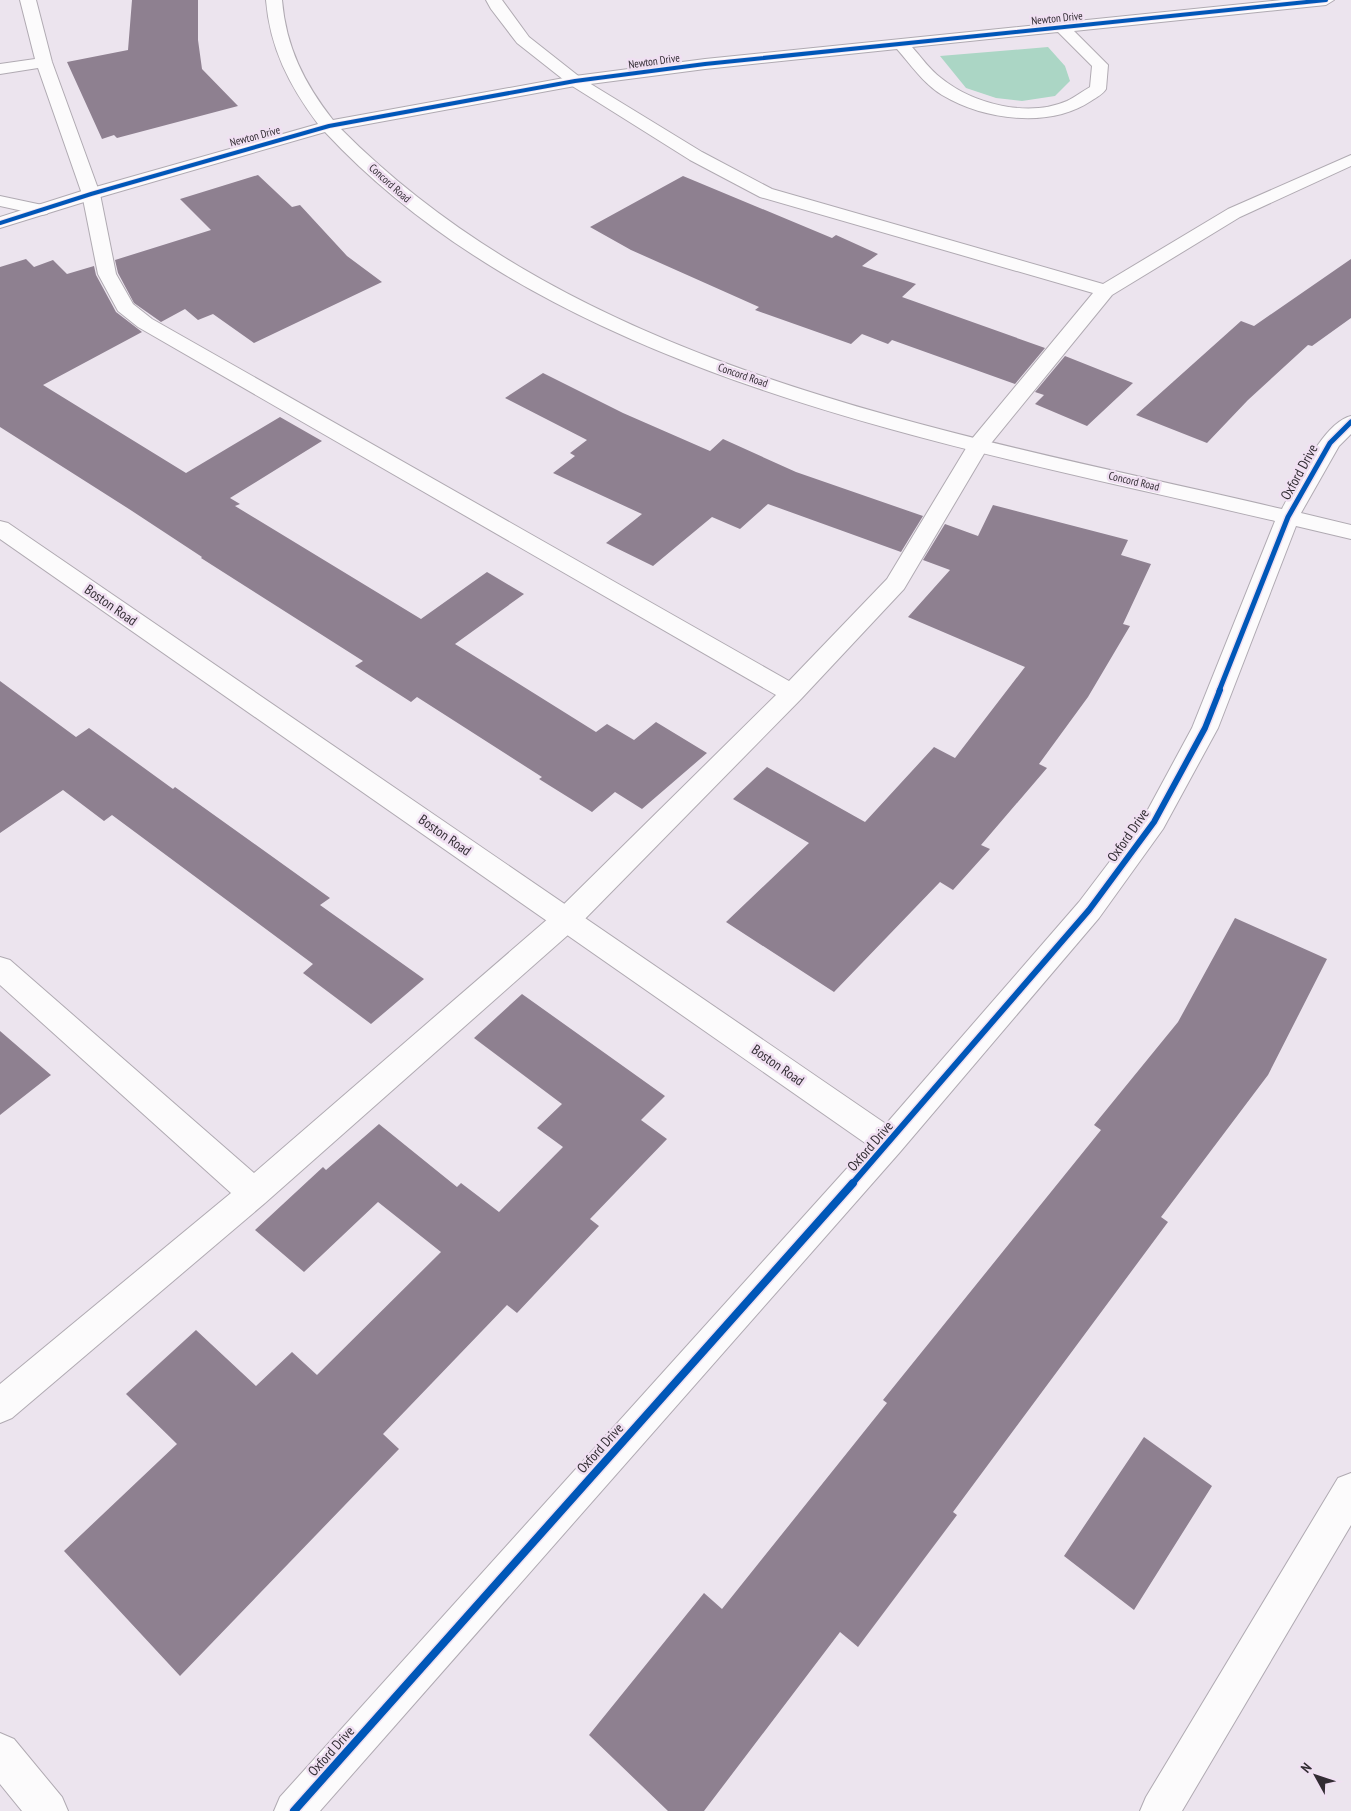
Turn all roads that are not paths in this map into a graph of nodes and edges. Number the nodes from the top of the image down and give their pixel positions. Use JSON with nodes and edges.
{"nodes":[{"id":1,"x":28,"y":0,"type":"edge"},
{"id":2,"x":274,"y":0,"type":"edge"},
{"id":3,"x":494,"y":0,"type":"edge"},
{"id":4,"x":1326,"y":0,"type":"edge"},
{"id":5,"x":1063,"y":28,"type":"junction"},
{"id":6,"x":901,"y":44,"type":"junction"},
{"id":7,"x":44,"y":62,"type":"junction"},
{"id":8,"x":0,"y":69,"type":"edge"},
{"id":9,"x":575,"y":82,"type":"junction"},
{"id":10,"x":329,"y":126,"type":"junction"},
{"id":11,"x":1351,"y":160,"type":"edge"},
{"id":12,"x":90,"y":194,"type":"junction"},
{"id":13,"x":0,"y":201,"type":"edge"},
{"id":14,"x":41,"y":210,"type":"junction"},
{"id":15,"x":0,"y":224,"type":"edge"},
{"id":16,"x":1106,"y":292,"type":"junction"},
{"id":17,"x":1351,"y":422,"type":"edge"},
{"id":18,"x":980,"y":446,"type":"junction"},
{"id":19,"x":1288,"y":517,"type":"junction"},
{"id":20,"x":0,"y":528,"type":"edge"},
{"id":21,"x":1351,"y":532,"type":"edge"},
{"id":22,"x":792,"y":693,"type":"junction"},
{"id":23,"x":567,"y":919,"type":"junction"},
{"id":24,"x":0,"y":968,"type":"edge"},
{"id":25,"x":889,"y":1143,"type":"junction"},
{"id":26,"x":254,"y":1193,"type":"junction"},
{"id":27,"x":0,"y":1406,"type":"edge"},
{"id":28,"x":1351,"y":1492,"type":"edge"},
{"id":29,"x":0,"y":1753,"type":"edge"},
{"id":30,"x":48,"y":1811,"type":"edge"},
{"id":31,"x":294,"y":1811,"type":"edge"},
{"id":32,"x":1160,"y":1811,"type":"edge"}],
"edges":[{"from":1,"to":7,"type":"street"},
{"from":2,"to":10,"type":"street","name":"Concord Road"},
{"from":3,"to":9,"type":"street"},
{"from":4,"to":5,"type":"street","name":"Newton Drive"},
{"from":5,"to":6,"type":"street","name":"Newton Drive"},
{"from":5,"to":6,"type":"street","name":"Newton Drive"},
{"from":6,"to":9,"type":"street","name":"Newton Drive"},
{"from":7,"to":8,"type":"street"},
{"from":7,"to":12,"type":"street"},
{"from":9,"to":10,"type":"street","name":"Newton Drive"},
{"from":9,"to":16,"type":"street"},
{"from":10,"to":12,"type":"street","name":"Newton Drive"},
{"from":10,"to":18,"type":"street","name":"Concord Road"},
{"from":11,"to":16,"type":"street"},
{"from":12,"to":14,"type":"street","name":"Newton Drive"},
{"from":12,"to":22,"type":"street"},
{"from":13,"to":14,"type":"street"},
{"from":14,"to":15,"type":"street","name":"Newton Drive"},
{"from":16,"to":18,"type":"street"},
{"from":17,"to":19,"type":"street","name":"Oxford Drive"},
{"from":18,"to":19,"type":"street","name":"Concord Road"},
{"from":18,"to":22,"type":"street"},
{"from":19,"to":21,"type":"street","name":"Concord Road"},
{"from":19,"to":25,"type":"street","name":"Oxford Drive"},
{"from":20,"to":23,"type":"street","name":"Boston Road"},
{"from":22,"to":23,"type":"street"},
{"from":23,"to":25,"type":"street","name":"Boston Road"},
{"from":23,"to":26,"type":"street"},
{"from":24,"to":26,"type":"street"},
{"from":25,"to":31,"type":"street","name":"Oxford Drive"},
{"from":26,"to":27,"type":"street"},
{"from":28,"to":32,"type":"street"},
{"from":29,"to":30,"type":"street"}]}
